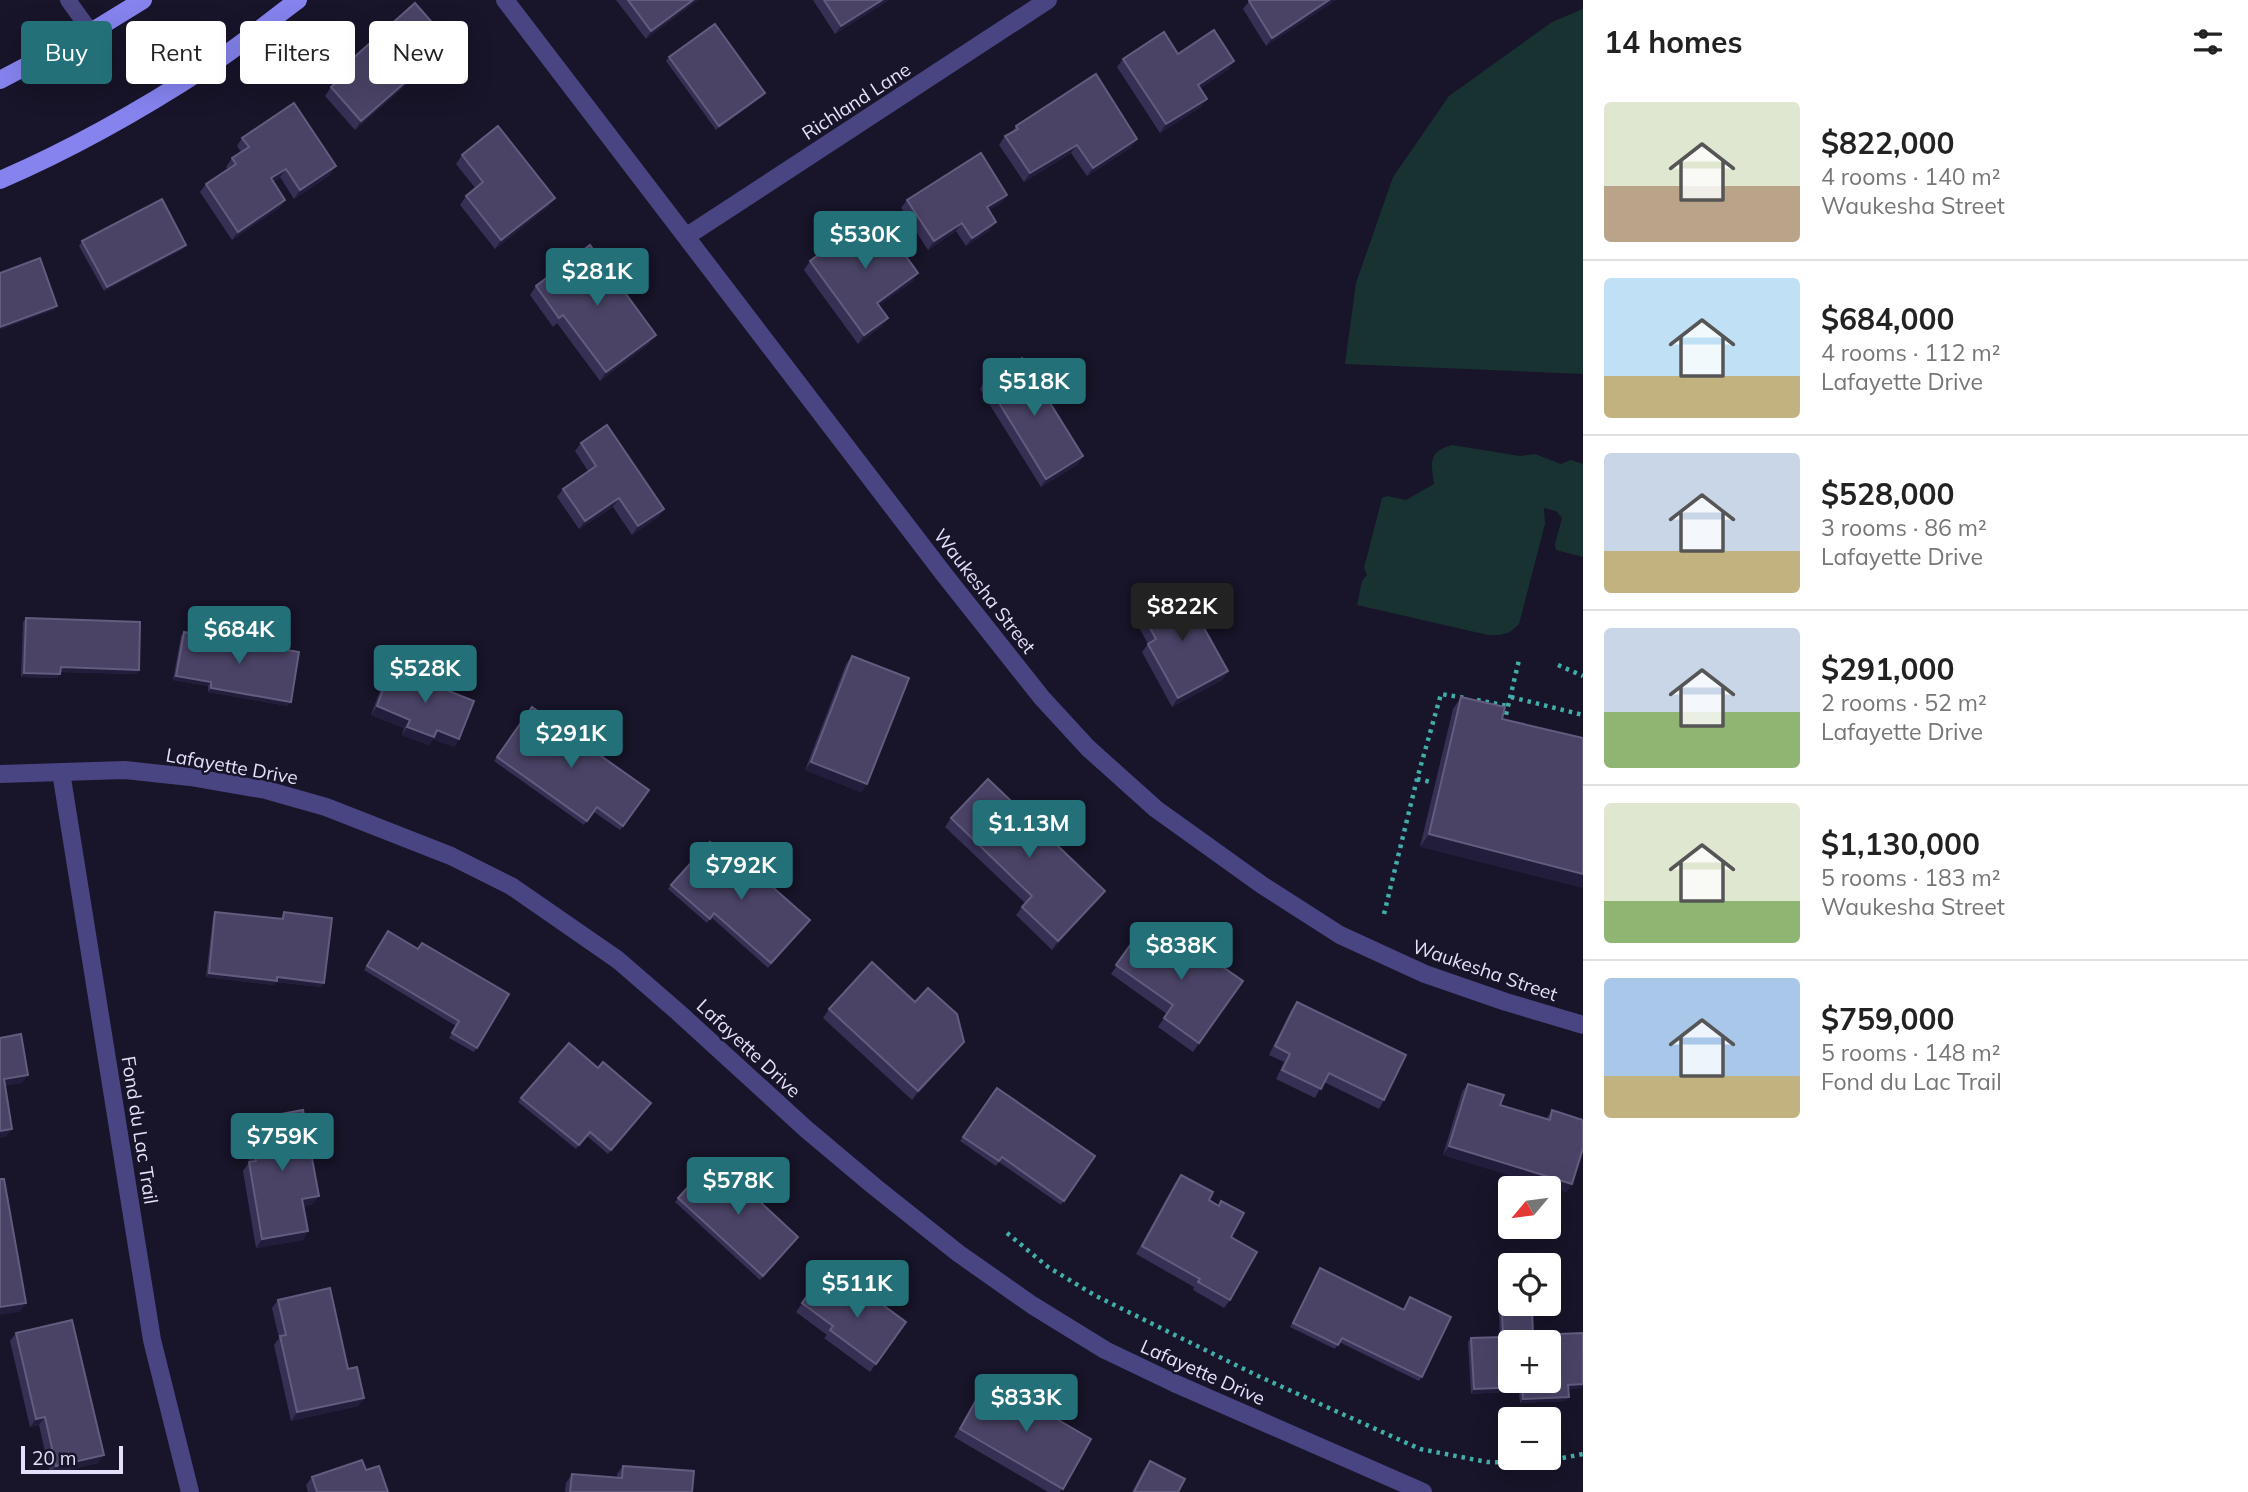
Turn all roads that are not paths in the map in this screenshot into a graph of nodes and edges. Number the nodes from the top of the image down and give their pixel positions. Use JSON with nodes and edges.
{"nodes":[{"id":1,"x":68,"y":0,"type":"edge"},
{"id":2,"x":144,"y":0,"type":"edge"},
{"id":3,"x":298,"y":0,"type":"edge"},
{"id":4,"x":505,"y":0,"type":"edge"},
{"id":5,"x":1048,"y":0,"type":"edge"},
{"id":6,"x":83,"y":21,"type":"edge"},
{"id":7,"x":109,"y":21,"type":"edge"},
{"id":8,"x":21,"y":69,"type":"edge"},
{"id":9,"x":0,"y":80,"type":"edge"},
{"id":10,"x":0,"y":180,"type":"edge"},
{"id":11,"x":687,"y":236,"type":"junction"},
{"id":12,"x":61,"y":772,"type":"junction"},
{"id":13,"x":0,"y":774,"type":"edge"},
{"id":14,"x":1583,"y":1025,"type":"edge"},
{"id":15,"x":190,"y":1492,"type":"edge"},
{"id":16,"x":1423,"y":1492,"type":"edge"}],
"edges":[{"from":1,"to":6,"type":"lane"},
{"from":2,"to":7,"type":"street"},
{"from":3,"to":10,"type":"street"},
{"from":4,"to":11,"type":"street","name":"Waukesha Street"},
{"from":5,"to":11,"type":"street","name":"Richland Lane"},
{"from":8,"to":9,"type":"street"},
{"from":11,"to":14,"type":"street","name":"Waukesha Street"},
{"from":12,"to":13,"type":"street","name":"Lafayette Drive"},
{"from":12,"to":15,"type":"street","name":"Fond du Lac Trail"},
{"from":12,"to":16,"type":"street","name":"Lafayette Drive"}]}
